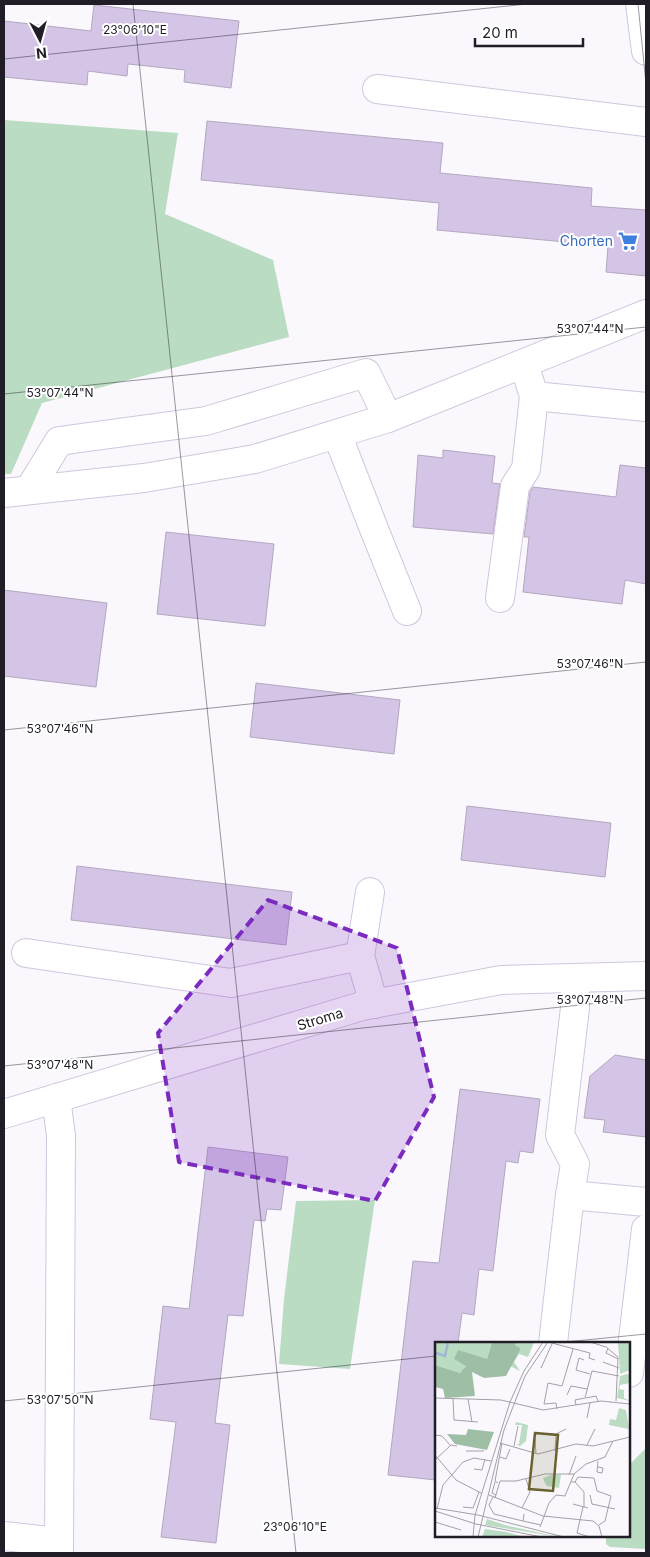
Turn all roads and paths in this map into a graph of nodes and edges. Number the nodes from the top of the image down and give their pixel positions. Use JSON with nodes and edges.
{"nodes":[{"id":1,"x":640,"y":4,"type":"edge"},
{"id":2,"x":646,"y":51,"type":"edge"},
{"id":3,"x":377,"y":89,"type":"dead end"},
{"id":4,"x":646,"y":122,"type":"edge"},
{"id":5,"x":646,"y":314,"type":"edge"},
{"id":6,"x":524,"y":364,"type":"junction"},
{"id":7,"x":534,"y":396,"type":"junction"},
{"id":8,"x":646,"y":407,"type":"edge"},
{"id":9,"x":388,"y":418,"type":"junction"},
{"id":10,"x":337,"y":434,"type":"junction"},
{"id":11,"x":17,"y":492,"type":"edge"},
{"id":12,"x":500,"y":598,"type":"dead end"},
{"id":13,"x":407,"y":611,"type":"dead end"},
{"id":14,"x":370,"y":892,"type":"dead end"},
{"id":15,"x":26,"y":953,"type":"dead end"},
{"id":16,"x":360,"y":956,"type":"junction"},
{"id":17,"x":646,"y":976,"type":"edge"},
{"id":18,"x":575,"y":978,"type":"junction"},
{"id":19,"x":374,"y":1004,"type":"junction"},
{"id":20,"x":56,"y":1098,"type":"junction"},
{"id":21,"x":4,"y":1114,"type":"edge"},
{"id":22,"x":570,"y":1194,"type":"junction"},
{"id":23,"x":646,"y":1202,"type":"edge"},
{"id":24,"x":646,"y":1229,"type":"edge"},
{"id":25,"x":553,"y":1342,"type":"edge"},
{"id":26,"x":630,"y":1373,"type":"edge"},
{"id":27,"x":4,"y":1536,"type":"edge"},
{"id":28,"x":59,"y":1548,"type":"edge"}],
"edges":[{"from":1,"to":2,"type":"street"},
{"from":3,"to":4,"type":"street"},
{"from":5,"to":6,"type":"street"},
{"from":6,"to":7,"type":"street"},
{"from":6,"to":9,"type":"street"},
{"from":7,"to":8,"type":"street"},
{"from":7,"to":12,"type":"street"},
{"from":9,"to":10,"type":"street"},
{"from":9,"to":11,"type":"street"},
{"from":10,"to":11,"type":"street"},
{"from":10,"to":13,"type":"street"},
{"from":14,"to":16,"type":"street"},
{"from":15,"to":16,"type":"street"},
{"from":16,"to":19,"type":"street"},
{"from":17,"to":18,"type":"street","name":"Stroma"},
{"from":18,"to":19,"type":"street","name":"Stroma"},
{"from":18,"to":22,"type":"street"},
{"from":19,"to":20,"type":"street","name":"Stroma"},
{"from":20,"to":21,"type":"street","name":"Stroma"},
{"from":20,"to":28,"type":"street"},
{"from":22,"to":23,"type":"street"},
{"from":22,"to":25,"type":"street"},
{"from":24,"to":26,"type":"street"},
{"from":27,"to":28,"type":"street"}]}
